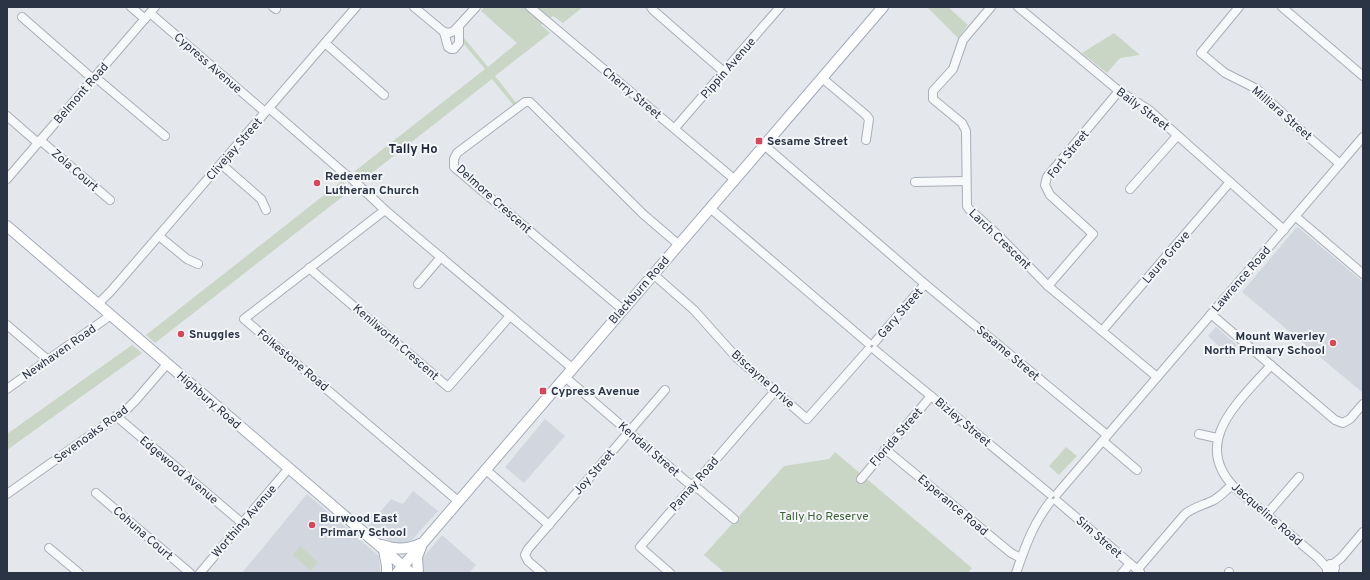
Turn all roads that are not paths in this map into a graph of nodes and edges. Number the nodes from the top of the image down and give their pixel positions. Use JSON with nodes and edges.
{"nodes":[{"id":1,"x":131,"y":7,"type":"edge"},
{"id":2,"x":356,"y":7,"type":"edge"},
{"id":3,"x":414,"y":7,"type":"edge"},
{"id":4,"x":476,"y":7,"type":"edge"},
{"id":5,"x":530,"y":7,"type":"edge"},
{"id":6,"x":651,"y":7,"type":"edge"},
{"id":7,"x":780,"y":7,"type":"edge"},
{"id":8,"x":883,"y":7,"type":"edge"},
{"id":9,"x":991,"y":7,"type":"edge"},
{"id":10,"x":1018,"y":7,"type":"edge"},
{"id":11,"x":1239,"y":7,"type":"edge"},
{"id":12,"x":1282,"y":7,"type":"edge"},
{"id":13,"x":150,"y":13,"type":"edge"},
{"id":14,"x":22,"y":17,"type":"dead end"},
{"id":15,"x":459,"y":27,"type":"junction"},
{"id":16,"x":444,"y":32,"type":"junction"},
{"id":17,"x":325,"y":43,"type":"junction"},
{"id":18,"x":724,"y":72,"type":"junction"},
{"id":19,"x":1363,"y":76,"type":"edge"},
{"id":20,"x":94,"y":78,"type":"junction"},
{"id":21,"x":822,"y":78,"type":"junction"},
{"id":22,"x":1119,"y":91,"type":"junction"},
{"id":23,"x":384,"y":95,"type":"dead end"},
{"id":24,"x":267,"y":110,"type":"junction"},
{"id":25,"x":7,"y":116,"type":"edge"},
{"id":26,"x":675,"y":128,"type":"junction"},
{"id":27,"x":165,"y":136,"type":"dead end"},
{"id":28,"x":1177,"y":136,"type":"junction"},
{"id":29,"x":1363,"y":138,"type":"edge"},
{"id":30,"x":866,"y":140,"type":"dead end"},
{"id":31,"x":39,"y":142,"type":"junction"},
{"id":32,"x":764,"y":145,"type":"junction"},
{"id":33,"x":221,"y":164,"type":"junction"},
{"id":34,"x":1340,"y":164,"type":"junction"},
{"id":35,"x":7,"y":179,"type":"edge"},
{"id":36,"x":734,"y":179,"type":"junction"},
{"id":37,"x":966,"y":181,"type":"junction"},
{"id":38,"x":915,"y":182,"type":"dead end"},
{"id":39,"x":1230,"y":182,"type":"junction"},
{"id":40,"x":1130,"y":189,"type":"dead end"},
{"id":41,"x":110,"y":200,"type":"dead end"},
{"id":42,"x":710,"y":208,"type":"junction"},
{"id":43,"x":266,"y":210,"type":"dead end"},
{"id":44,"x":385,"y":210,"type":"junction"},
{"id":45,"x":1295,"y":216,"type":"junction"},
{"id":46,"x":7,"y":226,"type":"edge"},
{"id":47,"x":1284,"y":230,"type":"junction"},
{"id":48,"x":159,"y":236,"type":"junction"},
{"id":49,"x":678,"y":244,"type":"junction"},
{"id":50,"x":441,"y":257,"type":"junction"},
{"id":51,"x":198,"y":264,"type":"dead end"},
{"id":52,"x":309,"y":268,"type":"junction"},
{"id":53,"x":653,"y":274,"type":"junction"},
{"id":54,"x":1363,"y":274,"type":"edge"},
{"id":55,"x":418,"y":284,"type":"dead end"},
{"id":56,"x":925,"y":284,"type":"junction"},
{"id":57,"x":1048,"y":286,"type":"junction"},
{"id":58,"x":100,"y":306,"type":"junction"},
{"id":59,"x":622,"y":310,"type":"junction"},
{"id":60,"x":1211,"y":314,"type":"junction"},
{"id":61,"x":111,"y":315,"type":"junction"},
{"id":62,"x":510,"y":316,"type":"junction"},
{"id":63,"x":7,"y":325,"type":"edge"},
{"id":64,"x":1102,"y":331,"type":"junction"},
{"id":65,"x":872,"y":346,"type":"junction"},
{"id":66,"x":48,"y":360,"type":"junction"},
{"id":67,"x":167,"y":364,"type":"junction"},
{"id":68,"x":1271,"y":365,"type":"junction"},
{"id":69,"x":572,"y":368,"type":"junction"},
{"id":70,"x":565,"y":377,"type":"junction"},
{"id":71,"x":1157,"y":377,"type":"junction"},
{"id":72,"x":7,"y":388,"type":"edge"},
{"id":73,"x":665,"y":390,"type":"dead end"},
{"id":74,"x":775,"y":390,"type":"junction"},
{"id":75,"x":931,"y":396,"type":"junction"},
{"id":76,"x":1363,"y":404,"type":"edge"},
{"id":77,"x":116,"y":416,"type":"junction"},
{"id":78,"x":629,"y":432,"type":"junction"},
{"id":79,"x":1199,"y":434,"type":"dead end"},
{"id":80,"x":1105,"y":438,"type":"junction"},
{"id":81,"x":1217,"y":438,"type":"junction"},
{"id":82,"x":885,"y":449,"type":"junction"},
{"id":83,"x":289,"y":468,"type":"junction"},
{"id":84,"x":485,"y":469,"type":"junction"},
{"id":85,"x":1136,"y":470,"type":"dead end"},
{"id":86,"x":1299,"y":477,"type":"dead end"},
{"id":87,"x":861,"y":478,"type":"dead end"},
{"id":88,"x":693,"y":485,"type":"junction"},
{"id":89,"x":1232,"y":485,"type":"junction"},
{"id":90,"x":96,"y":493,"type":"dead end"},
{"id":91,"x":7,"y":494,"type":"edge"},
{"id":92,"x":1054,"y":498,"type":"junction"},
{"id":93,"x":458,"y":501,"type":"junction"},
{"id":94,"x":1267,"y":514,"type":"junction"},
{"id":95,"x":734,"y":519,"type":"dead end"},
{"id":96,"x":242,"y":524,"type":"junction"},
{"id":97,"x":549,"y":525,"type":"junction"},
{"id":98,"x":1363,"y":532,"type":"edge"},
{"id":99,"x":423,"y":541,"type":"junction"},
{"id":100,"x":381,"y":547,"type":"junction"},
{"id":101,"x":49,"y":548,"type":"dead end"},
{"id":102,"x":1021,"y":558,"type":"junction"},
{"id":103,"x":1130,"y":564,"type":"junction"},
{"id":104,"x":400,"y":569,"type":"edge"},
{"id":105,"x":1139,"y":571,"type":"edge"},
{"id":106,"x":1331,"y":571,"type":"edge"},
{"id":107,"x":79,"y":573,"type":"edge"},
{"id":108,"x":190,"y":573,"type":"edge"},
{"id":109,"x":200,"y":573,"type":"edge"},
{"id":110,"x":386,"y":573,"type":"edge"},
{"id":111,"x":411,"y":573,"type":"edge"},
{"id":112,"x":418,"y":573,"type":"edge"},
{"id":113,"x":542,"y":573,"type":"edge"},
{"id":114,"x":670,"y":573,"type":"edge"},
{"id":115,"x":1016,"y":573,"type":"edge"},
{"id":116,"x":1122,"y":573,"type":"edge"}],
"edges":[{"from":1,"to":13,"type":"street","name":"Cypress Avenue"},
{"from":2,"to":17,"type":"street","name":"Clivejay Street"},
{"from":3,"to":16,"type":"street"},
{"from":4,"to":15,"type":"street"},
{"from":5,"to":26,"type":"street","name":"Cherry Street"},
{"from":6,"to":18,"type":"street"},
{"from":7,"to":18,"type":"street","name":"Pippin Avenue"},
{"from":8,"to":21,"type":"main road","name":"Blackburn Road"},
{"from":9,"to":37,"type":"street","name":"Larch Crescent"},
{"from":10,"to":22,"type":"street","name":"Baily Street"},
{"from":11,"to":34,"type":"street","name":"Milliara Street"},
{"from":12,"to":19,"type":"street"},
{"from":13,"to":20,"type":"street","name":"Belmont Road"},
{"from":13,"to":24,"type":"street","name":"Cypress Avenue"},
{"from":14,"to":20,"type":"street"},
{"from":15,"to":16,"type":"street"},
{"from":15,"to":16,"type":"street"},
{"from":17,"to":23,"type":"street"},
{"from":17,"to":24,"type":"street","name":"Clivejay Street"},
{"from":18,"to":26,"type":"street","name":"Pippin Avenue"},
{"from":20,"to":27,"type":"street"},
{"from":20,"to":31,"type":"street","name":"Belmont Road"},
{"from":21,"to":30,"type":"street"},
{"from":21,"to":32,"type":"main road","name":"Blackburn Road"},
{"from":22,"to":28,"type":"street","name":"Baily Street"},
{"from":22,"to":57,"type":"street","name":"Fort Street"},
{"from":24,"to":33,"type":"street","name":"Clivejay Street"},
{"from":24,"to":44,"type":"street","name":"Cypress Avenue"},
{"from":25,"to":31,"type":"street","name":"Zola Court"},
{"from":26,"to":36,"type":"street","name":"Cherry Street"},
{"from":28,"to":39,"type":"street","name":"Baily Street"},
{"from":28,"to":40,"type":"street"},
{"from":29,"to":34,"type":"street","name":"Lawrence Road"},
{"from":31,"to":35,"type":"street","name":"Belmont Road"},
{"from":31,"to":41,"type":"street","name":"Zola Court"},
{"from":32,"to":36,"type":"main road","name":"Blackburn Road"},
{"from":32,"to":56,"type":"street","name":"Sesame Street"},
{"from":33,"to":43,"type":"street"},
{"from":33,"to":48,"type":"street","name":"Clivejay Street"},
{"from":34,"to":45,"type":"street","name":"Lawrence Road"},
{"from":36,"to":42,"type":"main road","name":"Blackburn Road"},
{"from":37,"to":38,"type":"street"},
{"from":37,"to":57,"type":"street","name":"Larch Crescent"},
{"from":39,"to":47,"type":"street","name":"Baily Street"},
{"from":39,"to":64,"type":"street","name":"Laura Grove"},
{"from":42,"to":49,"type":"main road","name":"Blackburn Road"},
{"from":42,"to":65,"type":"street","name":"Bizley Street"},
{"from":44,"to":50,"type":"street","name":"Cypress Avenue"},
{"from":44,"to":52,"type":"street","name":"Folkestone Road"},
{"from":45,"to":47,"type":"street","name":"Lawrence Road"},
{"from":45,"to":54,"type":"street"},
{"from":46,"to":58,"type":"main road","name":"Highbury Road"},
{"from":47,"to":60,"type":"street","name":"Lawrence Road"},
{"from":48,"to":51,"type":"street"},
{"from":48,"to":58,"type":"street","name":"Clivejay Street"},
{"from":49,"to":53,"type":"main road","name":"Blackburn Road"},
{"from":49,"to":59,"type":"street","name":"Delmore Crescent"},
{"from":50,"to":55,"type":"street"},
{"from":50,"to":62,"type":"street","name":"Cypress Avenue"},
{"from":52,"to":62,"type":"street","name":"Kenilworth Crescent"},
{"from":52,"to":93,"type":"street","name":"Folkestone Road"},
{"from":53,"to":59,"type":"main road","name":"Blackburn Road"},
{"from":53,"to":74,"type":"street","name":"Biscayne Drive"},
{"from":56,"to":65,"type":"street","name":"Gary Street"},
{"from":56,"to":80,"type":"street","name":"Sesame Street"},
{"from":57,"to":64,"type":"street","name":"Larch Crescent"},
{"from":58,"to":61,"type":"main road","name":"Highbury Road"},
{"from":59,"to":69,"type":"main road","name":"Blackburn Road"},
{"from":60,"to":68,"type":"street"},
{"from":60,"to":71,"type":"street","name":"Lawrence Road"},
{"from":61,"to":66,"type":"street","name":"Newhaven Road"},
{"from":61,"to":67,"type":"main road","name":"Highbury Road"},
{"from":62,"to":69,"type":"street","name":"Cypress Avenue"},
{"from":63,"to":66,"type":"street"},
{"from":64,"to":71,"type":"street","name":"Larch Crescent"},
{"from":65,"to":74,"type":"street","name":"Biscayne Drive"},
{"from":65,"to":75,"type":"street","name":"Bizley Street"},
{"from":66,"to":72,"type":"street","name":"Newhaven Road"},
{"from":67,"to":77,"type":"street","name":"Sevenoaks Road"},
{"from":67,"to":83,"type":"main road","name":"Highbury Road"},
{"from":68,"to":76,"type":"street"},
{"from":68,"to":81,"type":"street","name":"Jacqueline Road"},
{"from":69,"to":70,"type":"main road","name":"Blackburn Road"},
{"from":70,"to":78,"type":"street","name":"Kendall Street"},
{"from":70,"to":84,"type":"main road","name":"Blackburn Road"},
{"from":71,"to":80,"type":"street","name":"Lawrence Road"},
{"from":73,"to":78,"type":"street","name":"Joy Street"},
{"from":74,"to":88,"type":"street","name":"Pamay Road"},
{"from":75,"to":82,"type":"street","name":"Florida Street"},
{"from":75,"to":92,"type":"street","name":"Bizley Street"},
{"from":77,"to":91,"type":"street","name":"Sevenoaks Road"},
{"from":77,"to":96,"type":"street","name":"Edgewood Avenue"},
{"from":78,"to":88,"type":"street","name":"Kendall Street"},
{"from":78,"to":97,"type":"street","name":"Joy Street"},
{"from":79,"to":81,"type":"street"},
{"from":80,"to":85,"type":"street","name":"Sesame Street"},
{"from":80,"to":92,"type":"street","name":"Lawrence Road"},
{"from":81,"to":89,"type":"street","name":"Jacqueline Road"},
{"from":82,"to":87,"type":"street","name":"Florida Street"},
{"from":82,"to":102,"type":"street","name":"Esperance Road"},
{"from":83,"to":96,"type":"street","name":"Worthing Avenue"},
{"from":83,"to":100,"type":"main road","name":"Highbury Road"},
{"from":84,"to":93,"type":"main road","name":"Blackburn Road"},
{"from":84,"to":97,"type":"street"},
{"from":86,"to":94,"type":"street"},
{"from":88,"to":95,"type":"street","name":"Kendall Street"},
{"from":88,"to":114,"type":"street","name":"Pamay Road"},
{"from":89,"to":94,"type":"street","name":"Jacqueline Road"},
{"from":89,"to":105,"type":"street"},
{"from":90,"to":108,"type":"street","name":"Cohuna Court"},
{"from":92,"to":102,"type":"street","name":"Lawrence Road"},
{"from":92,"to":103,"type":"street","name":"Sim Street"},
{"from":93,"to":99,"type":"main road","name":"Blackburn Road"},
{"from":94,"to":106,"type":"street","name":"Jacqueline Road"},
{"from":96,"to":109,"type":"street","name":"Worthing Avenue"},
{"from":97,"to":113,"type":"street","name":"Joy Street"},
{"from":98,"to":106,"type":"street"},
{"from":99,"to":100,"type":"main road"},
{"from":99,"to":104,"type":"main road","name":"Blackburn Road"},
{"from":99,"to":112,"type":"main road"},
{"from":100,"to":104,"type":"main road","name":"Highbury Road"},
{"from":100,"to":110,"type":"main road"},
{"from":101,"to":107,"type":"street"},
{"from":102,"to":115,"type":"street","name":"Lawrence Road"},
{"from":103,"to":105,"type":"street","name":"Sim Street"},
{"from":103,"to":116,"type":"street"},
{"from":104,"to":111,"type":"main road","name":"Highbury Road"}]}
